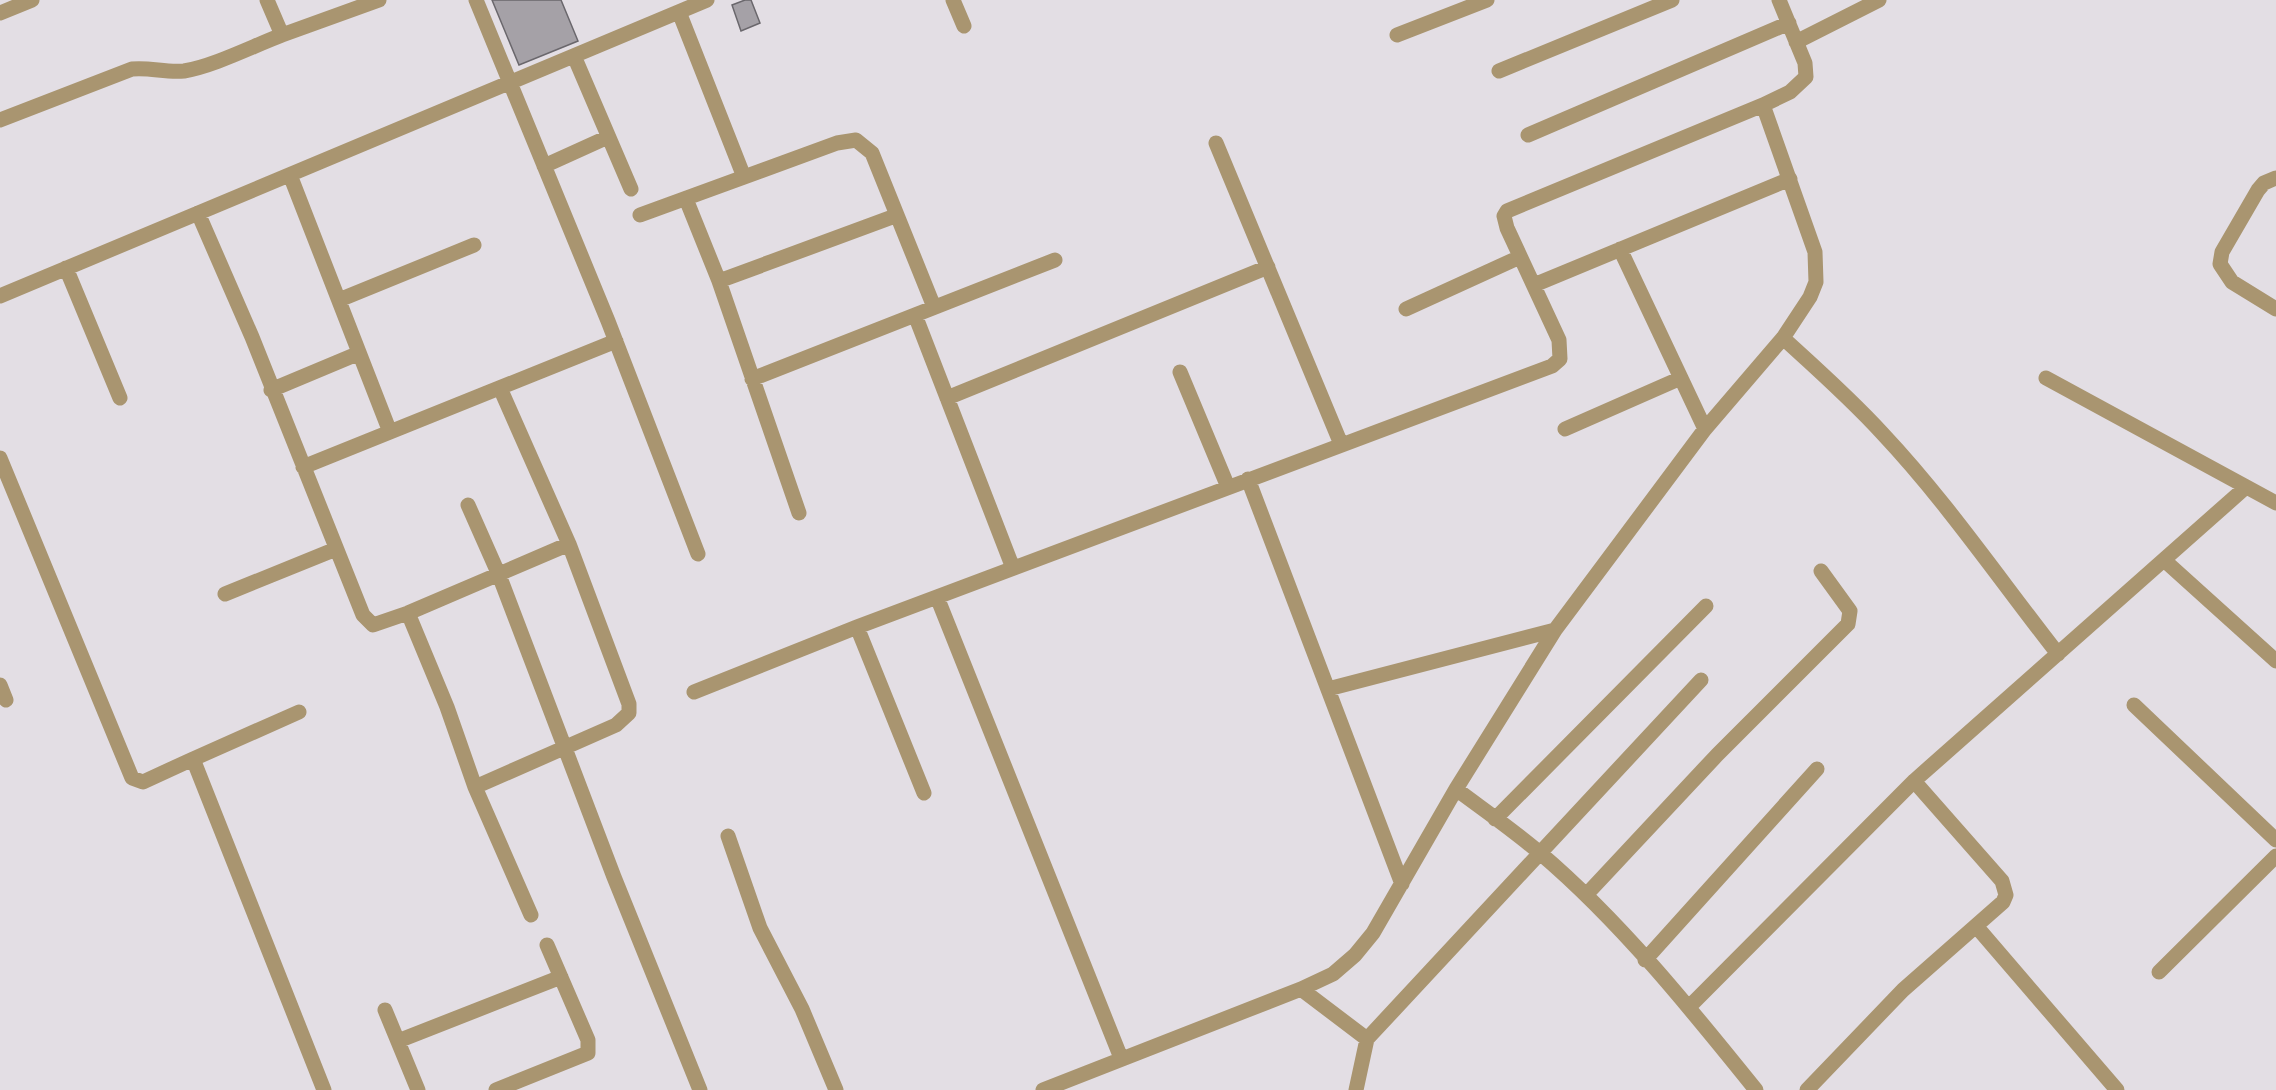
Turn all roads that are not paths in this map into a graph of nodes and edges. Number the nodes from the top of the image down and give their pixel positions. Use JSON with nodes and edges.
{"nodes":[{"id":1,"x":32,"y":0,"type":"edge"},
{"id":2,"x":267,"y":0,"type":"edge"},
{"id":3,"x":379,"y":0,"type":"edge"},
{"id":4,"x":476,"y":0,"type":"edge"},
{"id":5,"x":707,"y":0,"type":"edge"},
{"id":6,"x":953,"y":0,"type":"edge"},
{"id":7,"x":1487,"y":0,"type":"edge"},
{"id":8,"x":1672,"y":0,"type":"edge"},
{"id":9,"x":1779,"y":0,"type":"edge"},
{"id":10,"x":1879,"y":0,"type":"edge"},
{"id":11,"x":679,"y":12,"type":"junction"},
{"id":12,"x":0,"y":13,"type":"edge"},
{"id":13,"x":1789,"y":23,"type":"junction"},
{"id":14,"x":964,"y":26,"type":"dead end"},
{"id":15,"x":282,"y":35,"type":"junction"},
{"id":16,"x":1397,"y":35,"type":"dead end"},
{"id":17,"x":1796,"y":42,"type":"junction"},
{"id":18,"x":574,"y":56,"type":"junction"},
{"id":19,"x":1499,"y":71,"type":"dead end"},
{"id":20,"x":508,"y":83,"type":"junction"},
{"id":21,"x":1763,"y":105,"type":"junction"},
{"id":22,"x":0,"y":120,"type":"edge"},
{"id":23,"x":1528,"y":135,"type":"dead end"},
{"id":24,"x":608,"y":137,"type":"junction"},
{"id":25,"x":1216,"y":143,"type":"dead end"},
{"id":26,"x":544,"y":166,"type":"junction"},
{"id":27,"x":290,"y":175,"type":"junction"},
{"id":28,"x":744,"y":177,"type":"junction"},
{"id":29,"x":2276,"y":178,"type":"edge"},
{"id":30,"x":1790,"y":179,"type":"junction"},
{"id":31,"x":631,"y":189,"type":"dead end"},
{"id":32,"x":686,"y":199,"type":"junction"},
{"id":33,"x":198,"y":213,"type":"junction"},
{"id":34,"x":640,"y":214,"type":"dead end"},
{"id":35,"x":895,"y":216,"type":"junction"},
{"id":36,"x":474,"y":245,"type":"dead end"},
{"id":37,"x":1620,"y":249,"type":"junction"},
{"id":38,"x":1520,"y":257,"type":"junction"},
{"id":39,"x":1055,"y":260,"type":"dead end"},
{"id":40,"x":1268,"y":267,"type":"junction"},
{"id":41,"x":66,"y":268,"type":"junction"},
{"id":42,"x":719,"y":281,"type":"junction"},
{"id":43,"x":1534,"y":285,"type":"junction"},
{"id":44,"x":0,"y":296,"type":"edge"},
{"id":45,"x":339,"y":300,"type":"junction"},
{"id":46,"x":934,"y":308,"type":"junction"},
{"id":47,"x":1406,"y":309,"type":"dead end"},
{"id":48,"x":2276,"y":309,"type":"edge"},
{"id":49,"x":915,"y":315,"type":"junction"},
{"id":50,"x":1783,"y":338,"type":"junction"},
{"id":51,"x":616,"y":341,"type":"junction"},
{"id":52,"x":357,"y":354,"type":"junction"},
{"id":53,"x":1180,"y":372,"type":"dead end"},
{"id":54,"x":752,"y":378,"type":"junction"},
{"id":55,"x":1681,"y":378,"type":"junction"},
{"id":56,"x":2046,"y":378,"type":"dead end"},
{"id":57,"x":500,"y":388,"type":"junction"},
{"id":58,"x":271,"y":390,"type":"junction"},
{"id":59,"x":120,"y":398,"type":"dead end"},
{"id":60,"x":947,"y":398,"type":"junction"},
{"id":61,"x":1565,"y":429,"type":"dead end"},
{"id":62,"x":1706,"y":429,"type":"junction"},
{"id":63,"x":390,"y":432,"type":"junction"},
{"id":64,"x":1341,"y":444,"type":"junction"},
{"id":65,"x":0,"y":458,"type":"edge"},
{"id":66,"x":303,"y":467,"type":"junction"},
{"id":67,"x":1248,"y":479,"type":"junction"},
{"id":68,"x":1228,"y":487,"type":"junction"},
{"id":69,"x":2246,"y":487,"type":"junction"},
{"id":70,"x":2276,"y":503,"type":"edge"},
{"id":71,"x":468,"y":505,"type":"dead end"},
{"id":72,"x":799,"y":513,"type":"dead end"},
{"id":73,"x":569,"y":544,"type":"junction"},
{"id":74,"x":336,"y":549,"type":"junction"},
{"id":75,"x":698,"y":554,"type":"dead end"},
{"id":76,"x":2164,"y":560,"type":"junction"},
{"id":77,"x":1013,"y":568,"type":"junction"},
{"id":78,"x":1821,"y":571,"type":"dead end"},
{"id":79,"x":499,"y":574,"type":"junction"},
{"id":80,"x":225,"y":594,"type":"dead end"},
{"id":81,"x":937,"y":597,"type":"junction"},
{"id":82,"x":1706,"y":606,"type":"dead end"},
{"id":83,"x":408,"y":613,"type":"junction"},
{"id":84,"x":857,"y":627,"type":"junction"},
{"id":85,"x":1555,"y":630,"type":"junction"},
{"id":86,"x":2058,"y":654,"type":"junction"},
{"id":87,"x":2276,"y":661,"type":"edge"},
{"id":88,"x":1701,"y":680,"type":"dead end"},
{"id":89,"x":0,"y":685,"type":"edge"},
{"id":90,"x":1328,"y":689,"type":"junction"},
{"id":91,"x":694,"y":692,"type":"dead end"},
{"id":92,"x":6,"y":700,"type":"dead end"},
{"id":93,"x":2134,"y":705,"type":"dead end"},
{"id":94,"x":299,"y":712,"type":"dead end"},
{"id":95,"x":564,"y":747,"type":"junction"},
{"id":96,"x":193,"y":759,"type":"junction"},
{"id":97,"x":1817,"y":769,"type":"dead end"},
{"id":98,"x":1914,"y":781,"type":"junction"},
{"id":99,"x":475,"y":787,"type":"junction"},
{"id":100,"x":1456,"y":789,"type":"junction"},
{"id":101,"x":924,"y":793,"type":"dead end"},
{"id":102,"x":1495,"y":819,"type":"junction"},
{"id":103,"x":728,"y":836,"type":"dead end"},
{"id":104,"x":2276,"y":840,"type":"edge"},
{"id":105,"x":1540,"y":853,"type":"junction"},
{"id":106,"x":2276,"y":856,"type":"edge"},
{"id":107,"x":1402,"y":884,"type":"junction"},
{"id":108,"x":1586,"y":895,"type":"junction"},
{"id":109,"x":531,"y":915,"type":"dead end"},
{"id":110,"x":1976,"y":926,"type":"junction"},
{"id":111,"x":547,"y":945,"type":"dead end"},
{"id":112,"x":1645,"y":960,"type":"junction"},
{"id":113,"x":2160,"y":972,"type":"dead end"},
{"id":114,"x":561,"y":976,"type":"junction"},
{"id":115,"x":1301,"y":989,"type":"junction"},
{"id":116,"x":1689,"y":1007,"type":"junction"},
{"id":117,"x":385,"y":1010,"type":"dead end"},
{"id":118,"x":1367,"y":1039,"type":"junction"},
{"id":119,"x":398,"y":1041,"type":"junction"},
{"id":120,"x":1121,"y":1058,"type":"junction"},
{"id":121,"x":1359,"y":1089,"type":"edge"},
{"id":122,"x":324,"y":1090,"type":"edge"},
{"id":123,"x":418,"y":1090,"type":"edge"},
{"id":124,"x":496,"y":1090,"type":"edge"},
{"id":125,"x":700,"y":1090,"type":"edge"},
{"id":126,"x":836,"y":1090,"type":"edge"},
{"id":127,"x":1043,"y":1090,"type":"edge"},
{"id":128,"x":1756,"y":1090,"type":"edge"},
{"id":129,"x":1807,"y":1090,"type":"edge"},
{"id":130,"x":2117,"y":1090,"type":"edge"}],
"edges":[{"from":1,"to":12,"type":"street"},
{"from":2,"to":15,"type":"street"},
{"from":3,"to":15,"type":"street"},
{"from":4,"to":20,"type":"street"},
{"from":5,"to":11,"type":"street"},
{"from":6,"to":14,"type":"street"},
{"from":7,"to":16,"type":"street"},
{"from":8,"to":19,"type":"street"},
{"from":9,"to":13,"type":"street"},
{"from":10,"to":17,"type":"street"},
{"from":11,"to":18,"type":"street"},
{"from":11,"to":28,"type":"street"},
{"from":13,"to":17,"type":"street"},
{"from":13,"to":23,"type":"street"},
{"from":15,"to":22,"type":"street"},
{"from":17,"to":21,"type":"street"},
{"from":18,"to":20,"type":"street"},
{"from":18,"to":24,"type":"street"},
{"from":20,"to":26,"type":"street"},
{"from":20,"to":27,"type":"street"},
{"from":21,"to":30,"type":"street"},
{"from":21,"to":38,"type":"street"},
{"from":24,"to":26,"type":"street"},
{"from":24,"to":31,"type":"street"},
{"from":25,"to":40,"type":"street"},
{"from":26,"to":51,"type":"street"},
{"from":27,"to":33,"type":"street"},
{"from":27,"to":45,"type":"street"},
{"from":28,"to":32,"type":"street"},
{"from":28,"to":35,"type":"street"},
{"from":29,"to":48,"type":"street"},
{"from":30,"to":37,"type":"street"},
{"from":30,"to":50,"type":"street"},
{"from":32,"to":34,"type":"street"},
{"from":32,"to":42,"type":"street"},
{"from":33,"to":41,"type":"street"},
{"from":33,"to":58,"type":"street"},
{"from":35,"to":42,"type":"street"},
{"from":35,"to":46,"type":"street"},
{"from":36,"to":45,"type":"street"},
{"from":37,"to":43,"type":"street"},
{"from":37,"to":55,"type":"street"},
{"from":38,"to":43,"type":"street"},
{"from":38,"to":47,"type":"street"},
{"from":39,"to":46,"type":"street"},
{"from":40,"to":60,"type":"street"},
{"from":40,"to":64,"type":"street"},
{"from":41,"to":44,"type":"street"},
{"from":41,"to":59,"type":"street"},
{"from":42,"to":54,"type":"street"},
{"from":43,"to":64,"type":"street"},
{"from":45,"to":52,"type":"street"},
{"from":46,"to":49,"type":"street"},
{"from":49,"to":54,"type":"street"},
{"from":49,"to":60,"type":"street"},
{"from":50,"to":62,"type":"street"},
{"from":50,"to":86,"type":"street"},
{"from":51,"to":57,"type":"street"},
{"from":51,"to":75,"type":"street"},
{"from":52,"to":58,"type":"street"},
{"from":52,"to":63,"type":"street"},
{"from":53,"to":68,"type":"street"},
{"from":54,"to":72,"type":"street"},
{"from":55,"to":61,"type":"street"},
{"from":55,"to":62,"type":"street"},
{"from":56,"to":69,"type":"street"},
{"from":57,"to":63,"type":"street"},
{"from":57,"to":73,"type":"street"},
{"from":58,"to":66,"type":"street"},
{"from":60,"to":77,"type":"street"},
{"from":62,"to":85,"type":"street"},
{"from":63,"to":66,"type":"street"},
{"from":64,"to":67,"type":"street"},
{"from":65,"to":96,"type":"street"},
{"from":66,"to":74,"type":"street"},
{"from":67,"to":68,"type":"street"},
{"from":67,"to":90,"type":"street"},
{"from":68,"to":77,"type":"street"},
{"from":69,"to":70,"type":"street"},
{"from":69,"to":76,"type":"street"},
{"from":71,"to":79,"type":"street"},
{"from":73,"to":79,"type":"street"},
{"from":73,"to":95,"type":"street"},
{"from":74,"to":80,"type":"street"},
{"from":74,"to":83,"type":"street"},
{"from":76,"to":86,"type":"street"},
{"from":76,"to":87,"type":"street"},
{"from":77,"to":81,"type":"street"},
{"from":78,"to":108,"type":"street"},
{"from":79,"to":83,"type":"street"},
{"from":79,"to":95,"type":"street"},
{"from":81,"to":84,"type":"street"},
{"from":81,"to":120,"type":"street"},
{"from":82,"to":102,"type":"street"},
{"from":83,"to":99,"type":"street"},
{"from":84,"to":91,"type":"street"},
{"from":84,"to":101,"type":"street"},
{"from":85,"to":90,"type":"street"},
{"from":85,"to":100,"type":"street"},
{"from":86,"to":98,"type":"street"},
{"from":88,"to":105,"type":"street"},
{"from":89,"to":92,"type":"street"},
{"from":90,"to":107,"type":"street"},
{"from":93,"to":104,"type":"street"},
{"from":94,"to":96,"type":"street"},
{"from":95,"to":99,"type":"street"},
{"from":95,"to":125,"type":"street"},
{"from":96,"to":122,"type":"street"},
{"from":97,"to":112,"type":"street"},
{"from":98,"to":110,"type":"street"},
{"from":98,"to":116,"type":"street"},
{"from":99,"to":109,"type":"street"},
{"from":100,"to":102,"type":"street"},
{"from":100,"to":107,"type":"street"},
{"from":102,"to":105,"type":"street"},
{"from":103,"to":126,"type":"street"},
{"from":105,"to":108,"type":"street"},
{"from":105,"to":118,"type":"street"},
{"from":106,"to":113,"type":"street"},
{"from":107,"to":115,"type":"street"},
{"from":108,"to":112,"type":"street"},
{"from":110,"to":129,"type":"street"},
{"from":110,"to":130,"type":"street"},
{"from":111,"to":114,"type":"street"},
{"from":112,"to":116,"type":"street"},
{"from":114,"to":119,"type":"street"},
{"from":114,"to":124,"type":"street"},
{"from":115,"to":118,"type":"street"},
{"from":115,"to":120,"type":"street"},
{"from":116,"to":128,"type":"street"},
{"from":117,"to":119,"type":"street"},
{"from":118,"to":121,"type":"street"},
{"from":119,"to":123,"type":"street"},
{"from":120,"to":127,"type":"street"}]}
